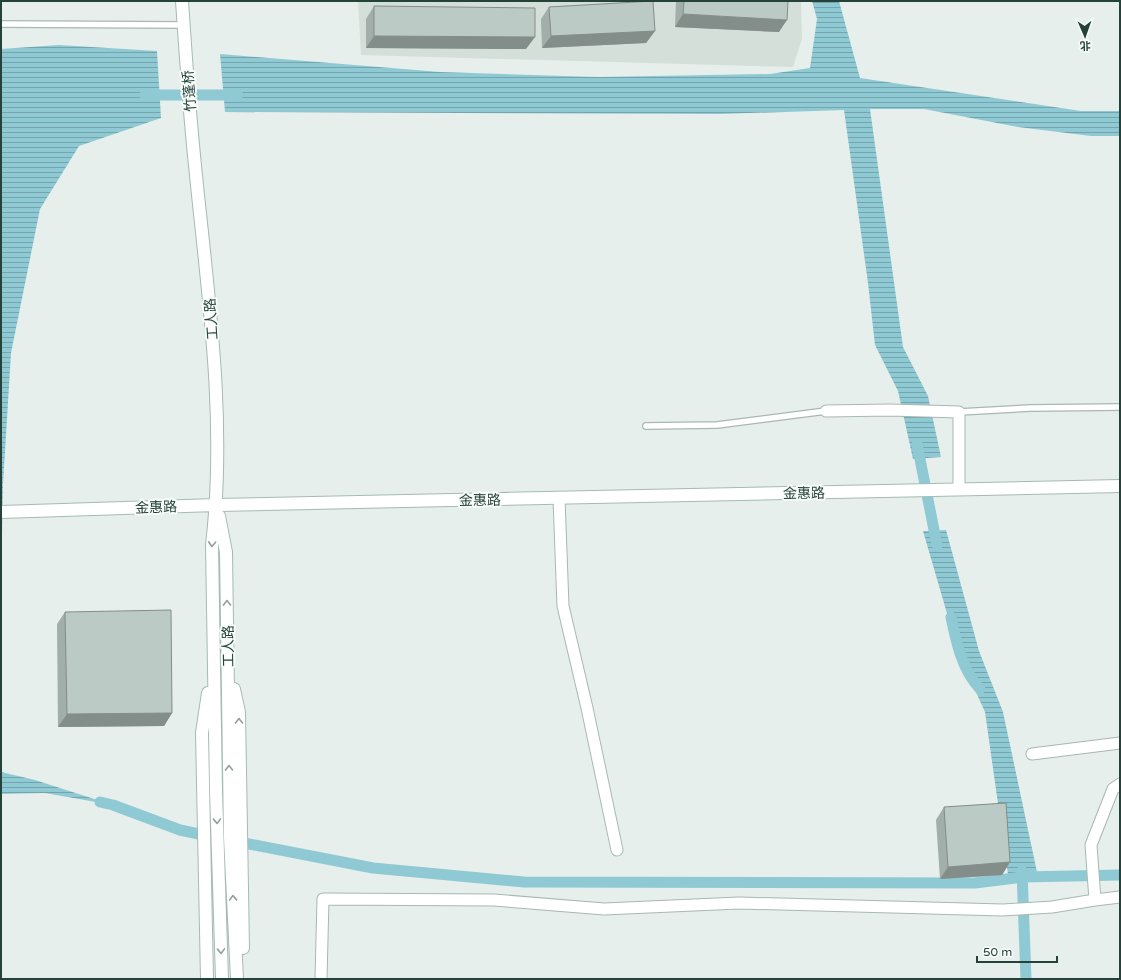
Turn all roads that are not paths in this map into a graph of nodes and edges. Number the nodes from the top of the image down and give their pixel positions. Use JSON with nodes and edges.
{"nodes":[{"id":1,"x":182,"y":1,"type":"edge"},
{"id":2,"x":1,"y":24,"type":"edge"},
{"id":3,"x":184,"y":25,"type":"junction"},
{"id":4,"x":192,"y":134,"type":"joint"},
{"id":5,"x":1120,"y":407,"type":"edge"},
{"id":6,"x":826,"y":411,"type":"joint"},
{"id":7,"x":958,"y":412,"type":"junction"},
{"id":8,"x":646,"y":426,"type":"dead end"},
{"id":9,"x":1120,"y":486,"type":"edge"},
{"id":10,"x":953,"y":490,"type":"junction"},
{"id":11,"x":559,"y":498,"type":"junction"},
{"id":12,"x":216,"y":505,"type":"junction"},
{"id":13,"x":1,"y":512,"type":"edge"},
{"id":14,"x":214,"y":658,"type":"junction"},
{"id":15,"x":228,"y":659,"type":"junction"},
{"id":16,"x":1120,"y":743,"type":"edge"},
{"id":17,"x":1032,"y":754,"type":"dead end"},
{"id":18,"x":1120,"y":784,"type":"edge"},
{"id":19,"x":617,"y":850,"type":"dead end"},
{"id":20,"x":1120,"y":897,"type":"edge"},
{"id":21,"x":1095,"y":900,"type":"junction"},
{"id":22,"x":207,"y":979,"type":"edge"},
{"id":23,"x":222,"y":979,"type":"edge"},
{"id":24,"x":237,"y":979,"type":"edge"},
{"id":25,"x":243,"y":979,"type":"edge"},
{"id":26,"x":321,"y":979,"type":"edge"}],
"edges":[{"from":1,"to":3,"type":"main road"},
{"from":2,"to":3,"type":"lane"},
{"from":3,"to":4,"type":"main road","name":"竹蓬桥"},
{"from":4,"to":12,"type":"main road","name":"工人路"},
{"from":5,"to":7,"type":"lane"},
{"from":6,"to":7,"type":"street"},
{"from":6,"to":8,"type":"lane"},
{"from":7,"to":10,"type":"street"},
{"from":9,"to":10,"type":"main road"},
{"from":10,"to":11,"type":"main road","name":"金惠路"},
{"from":11,"to":12,"type":"main road","name":"金惠路"},
{"from":11,"to":19,"type":"street"},
{"from":12,"to":13,"type":"main road","name":"金惠路"},
{"from":12,"to":14,"type":"main road","name":"工人路","one_way":true},
{"from":15,"to":12,"type":"main road","name":"工人路","one_way":true},
{"from":14,"to":22,"type":"main road"},
{"from":14,"to":23,"type":"main road","name":"工人路","one_way":true},
{"from":24,"to":15,"type":"main road","name":"工人路","one_way":true},
{"from":25,"to":15,"type":"main road","one_way":true},
{"from":16,"to":17,"type":"street"},
{"from":18,"to":21,"type":"street"},
{"from":20,"to":21,"type":"street"},
{"from":21,"to":26,"type":"street"}]}
